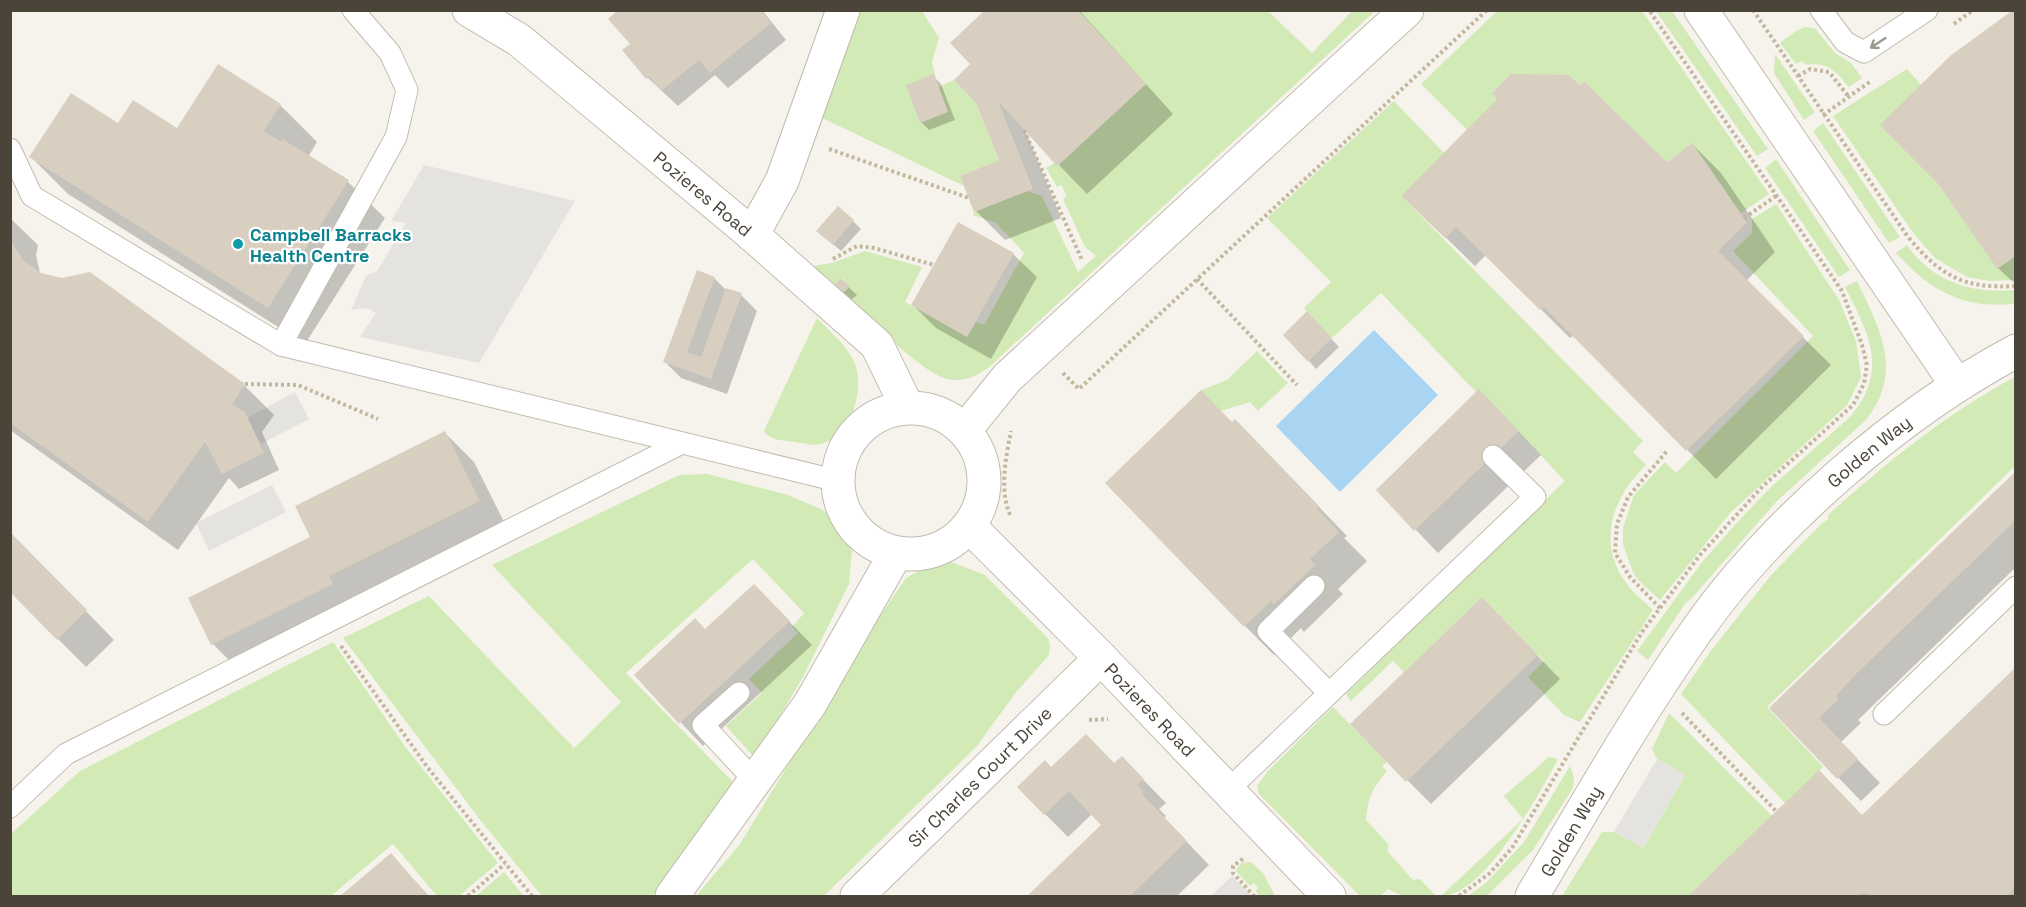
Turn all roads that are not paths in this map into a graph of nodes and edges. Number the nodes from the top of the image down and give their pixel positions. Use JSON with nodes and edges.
{"nodes":[{"id":1,"x":353,"y":10,"type":"edge"},
{"id":2,"x":469,"y":10,"type":"edge"},
{"id":3,"x":843,"y":10,"type":"edge"},
{"id":4,"x":1407,"y":10,"type":"edge"},
{"id":5,"x":1701,"y":10,"type":"edge"},
{"id":6,"x":1821,"y":10,"type":"edge"},
{"id":7,"x":1927,"y":10,"type":"edge"},
{"id":8,"x":10,"y":149,"type":"edge"},
{"id":9,"x":752,"y":235,"type":"junction"},
{"id":10,"x":281,"y":345,"type":"junction"},
{"id":11,"x":2016,"y":351,"type":"edge"},
{"id":12,"x":1956,"y":384,"type":"junction"},
{"id":13,"x":907,"y":407,"type":"junction"},
{"id":14,"x":965,"y":430,"type":"junction"},
{"id":15,"x":682,"y":443,"type":"junction"},
{"id":16,"x":1493,"y":456,"type":"dead end"},
{"id":17,"x":838,"y":481,"type":"junction"},
{"id":18,"x":969,"y":526,"type":"junction"},
{"id":19,"x":896,"y":553,"type":"junction"},
{"id":20,"x":1314,"y":586,"type":"dead end"},
{"id":21,"x":2016,"y":587,"type":"edge"},
{"id":22,"x":1101,"y":658,"type":"junction"},
{"id":23,"x":739,"y":693,"type":"dead end"},
{"id":24,"x":1329,"y":693,"type":"junction"},
{"id":25,"x":1884,"y":714,"type":"dead end"},
{"id":26,"x":755,"y":781,"type":"junction"},
{"id":27,"x":1229,"y":789,"type":"junction"},
{"id":28,"x":10,"y":807,"type":"edge"},
{"id":29,"x":672,"y":897,"type":"edge"},
{"id":30,"x":857,"y":897,"type":"edge"},
{"id":31,"x":1329,"y":897,"type":"edge"},
{"id":32,"x":1532,"y":897,"type":"edge"}],
"edges":[{"from":1,"to":10,"type":"lane"},
{"from":2,"to":9,"type":"street","name":"Pozieres Road"},
{"from":3,"to":9,"type":"street"},
{"from":4,"to":14,"type":"street"},
{"from":5,"to":12,"type":"street"},
{"from":7,"to":6,"type":"lane","one_way":true},
{"from":8,"to":10,"type":"lane"},
{"from":9,"to":13,"type":"street","name":"Pozieres Road"},
{"from":10,"to":15,"type":"lane"},
{"from":11,"to":12,"type":"street","name":"Golden Way"},
{"from":12,"to":32,"type":"street","name":"Golden Way"},
{"from":13,"to":14,"type":"street"},
{"from":13,"to":17,"type":"street"},
{"from":14,"to":18,"type":"street"},
{"from":15,"to":17,"type":"lane"},
{"from":15,"to":28,"type":"lane"},
{"from":16,"to":24,"type":"lane"},
{"from":17,"to":19,"type":"street"},
{"from":18,"to":19,"type":"street"},
{"from":18,"to":22,"type":"street","name":"Pozieres Road"},
{"from":19,"to":26,"type":"street"},
{"from":20,"to":24,"type":"lane"},
{"from":21,"to":25,"type":"lane"},
{"from":22,"to":27,"type":"street","name":"Pozieres Road"},
{"from":22,"to":30,"type":"street","name":"Sir Charles Court Drive"},
{"from":23,"to":26,"type":"lane"},
{"from":24,"to":27,"type":"lane"},
{"from":26,"to":29,"type":"street"},
{"from":27,"to":31,"type":"street","name":"Pozieres Road"}]}
